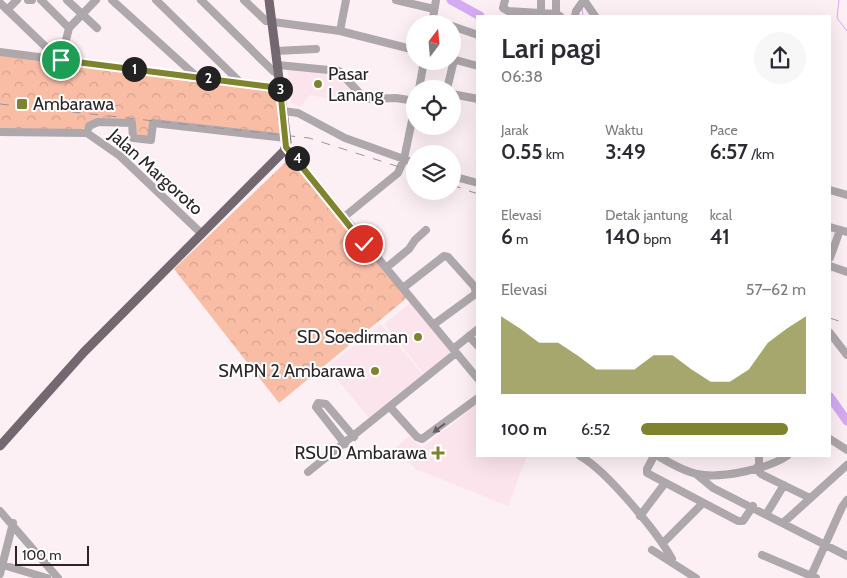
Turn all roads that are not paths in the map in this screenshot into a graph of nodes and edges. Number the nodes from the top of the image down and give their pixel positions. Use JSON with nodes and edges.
{"nodes":[{"id":1,"x":17,"y":0,"type":"edge"},
{"id":2,"x":40,"y":0,"type":"edge"},
{"id":3,"x":67,"y":0,"type":"edge"},
{"id":4,"x":96,"y":0,"type":"edge"},
{"id":5,"x":112,"y":0,"type":"edge"},
{"id":6,"x":156,"y":0,"type":"edge"},
{"id":7,"x":201,"y":0,"type":"edge"},
{"id":8,"x":244,"y":0,"type":"edge"},
{"id":9,"x":269,"y":0,"type":"edge"},
{"id":10,"x":346,"y":0,"type":"edge"},
{"id":11,"x":396,"y":0,"type":"edge"},
{"id":12,"x":505,"y":0,"type":"edge"},
{"id":13,"x":541,"y":0,"type":"edge"},
{"id":14,"x":556,"y":0,"type":"edge"},
{"id":15,"x":587,"y":2,"type":"edge"},
{"id":16,"x":0,"y":3,"type":"edge"},
{"id":17,"x":435,"y":5,"type":"edge"},
{"id":18,"x":7,"y":10,"type":"junction"},
{"id":19,"x":82,"y":14,"type":"junction"},
{"id":20,"x":538,"y":15,"type":"edge"},
{"id":21,"x":558,"y":15,"type":"edge"},
{"id":22,"x":575,"y":15,"type":"edge"},
{"id":23,"x":594,"y":15,"type":"edge"},
{"id":24,"x":272,"y":22,"type":"junction"},
{"id":25,"x":69,"y":28,"type":"junction"},
{"id":26,"x":97,"y":28,"type":"dead end"},
{"id":27,"x":461,"y":29,"type":"edge"},
{"id":28,"x":340,"y":31,"type":"junction"},
{"id":29,"x":476,"y":34,"type":"edge"},
{"id":30,"x":406,"y":48,"type":"edge"},
{"id":31,"x":316,"y":49,"type":"dead end"},
{"id":32,"x":276,"y":51,"type":"junction"},
{"id":33,"x":0,"y":52,"type":"edge"},
{"id":34,"x":48,"y":58,"type":"junction"},
{"id":35,"x":61,"y":60,"type":"junction"},
{"id":36,"x":461,"y":61,"type":"edge"},
{"id":37,"x":476,"y":65,"type":"edge"},
{"id":38,"x":278,"y":70,"type":"junction"},
{"id":39,"x":198,"y":77,"type":"junction"},
{"id":40,"x":242,"y":84,"type":"junction"},
{"id":41,"x":280,"y":88,"type":"junction"},
{"id":42,"x":461,"y":96,"type":"edge"},
{"id":43,"x":476,"y":99,"type":"edge"},
{"id":44,"x":406,"y":100,"type":"edge"},
{"id":45,"x":283,"y":111,"type":"junction"},
{"id":46,"x":0,"y":132,"type":"edge"},
{"id":47,"x":87,"y":133,"type":"junction"},
{"id":48,"x":409,"y":135,"type":"edge"},
{"id":49,"x":286,"y":139,"type":"junction"},
{"id":50,"x":404,"y":159,"type":"junction"},
{"id":51,"x":461,"y":178,"type":"edge"},
{"id":52,"x":476,"y":182,"type":"edge"},
{"id":53,"x":831,"y":190,"type":"edge"},
{"id":54,"x":847,"y":195,"type":"edge"},
{"id":55,"x":344,"y":217,"type":"junction"},
{"id":56,"x":831,"y":227,"type":"edge"},
{"id":57,"x":426,"y":230,"type":"dead end"},
{"id":58,"x":844,"y":231,"type":"edge"},
{"id":59,"x":202,"y":234,"type":"junction"},
{"id":60,"x":831,"y":256,"type":"edge"},
{"id":61,"x":831,"y":266,"type":"edge"},
{"id":62,"x":386,"y":268,"type":"junction"},
{"id":63,"x":847,"y":272,"type":"edge"},
{"id":64,"x":402,"y":288,"type":"junction"},
{"id":65,"x":434,"y":326,"type":"junction"},
{"id":66,"x":476,"y":331,"type":"edge"},
{"id":67,"x":831,"y":334,"type":"edge"},
{"id":68,"x":469,"y":336,"type":"junction"},
{"id":69,"x":476,"y":344,"type":"edge"},
{"id":70,"x":454,"y":351,"type":"junction"},
{"id":71,"x":847,"y":355,"type":"edge"},
{"id":72,"x":476,"y":377,"type":"edge"},
{"id":73,"x":476,"y":400,"type":"edge"},
{"id":74,"x":390,"y":407,"type":"junction"},
{"id":75,"x":354,"y":437,"type":"junction"},
{"id":76,"x":831,"y":440,"type":"edge"},
{"id":77,"x":345,"y":444,"type":"junction"},
{"id":78,"x":0,"y":446,"type":"edge"},
{"id":79,"x":847,"y":450,"type":"edge"},
{"id":80,"x":581,"y":457,"type":"edge"},
{"id":81,"x":655,"y":457,"type":"edge"},
{"id":82,"x":658,"y":457,"type":"edge"},
{"id":83,"x":759,"y":457,"type":"edge"},
{"id":84,"x":786,"y":457,"type":"edge"},
{"id":85,"x":847,"y":465,"type":"edge"},
{"id":86,"x":757,"y":468,"type":"junction"},
{"id":87,"x":308,"y":472,"type":"dead end"},
{"id":88,"x":696,"y":474,"type":"junction"},
{"id":89,"x":665,"y":483,"type":"junction"},
{"id":90,"x":784,"y":485,"type":"junction"},
{"id":91,"x":810,"y":498,"type":"junction"},
{"id":92,"x":847,"y":500,"type":"edge"},
{"id":93,"x":703,"y":503,"type":"junction"},
{"id":94,"x":753,"y":506,"type":"junction"},
{"id":95,"x":0,"y":511,"type":"edge"},
{"id":96,"x":767,"y":514,"type":"junction"},
{"id":97,"x":640,"y":516,"type":"junction"},
{"id":98,"x":13,"y":523,"type":"junction"},
{"id":99,"x":783,"y":523,"type":"junction"},
{"id":100,"x":663,"y":543,"type":"junction"},
{"id":101,"x":824,"y":545,"type":"junction"},
{"id":102,"x":652,"y":550,"type":"dead end"},
{"id":103,"x":762,"y":555,"type":"dead end"},
{"id":104,"x":847,"y":556,"type":"edge"},
{"id":105,"x":672,"y":559,"type":"dead end"},
{"id":106,"x":3,"y":565,"type":"junction"},
{"id":107,"x":0,"y":574,"type":"edge"},
{"id":108,"x":814,"y":577,"type":"edge"},
{"id":109,"x":48,"y":578,"type":"edge"},
{"id":110,"x":58,"y":578,"type":"edge"},
{"id":111,"x":696,"y":578,"type":"edge"}],
"edges":[{"from":1,"to":18,"type":"street"},
{"from":2,"to":25,"type":"street"},
{"from":3,"to":19,"type":"street"},
{"from":4,"to":19,"type":"street"},
{"from":5,"to":39,"type":"street"},
{"from":6,"to":40,"type":"street"},
{"from":7,"to":38,"type":"street"},
{"from":8,"to":24,"type":"street"},
{"from":9,"to":24,"type":"main road"},
{"from":10,"to":28,"type":"street"},
{"from":11,"to":17,"type":"street"},
{"from":12,"to":20,"type":"street"},
{"from":13,"to":20,"type":"street"},
{"from":14,"to":21,"type":"street"},
{"from":15,"to":22,"type":"street"},
{"from":15,"to":23,"type":"street"},
{"from":16,"to":18,"type":"street"},
{"from":18,"to":34,"type":"street"},
{"from":19,"to":25,"type":"street"},
{"from":19,"to":26,"type":"street"},
{"from":20,"to":21,"type":"street"},
{"from":24,"to":28,"type":"street"},
{"from":24,"to":32,"type":"main road"},
{"from":25,"to":35,"type":"street"},
{"from":27,"to":29,"type":"street"},
{"from":28,"to":30,"type":"street"},
{"from":31,"to":32,"type":"street"},
{"from":32,"to":38,"type":"main road"},
{"from":33,"to":34,"type":"street"},
{"from":34,"to":35,"type":"street"},
{"from":35,"to":39,"type":"street"},
{"from":36,"to":37,"type":"street"},
{"from":38,"to":41,"type":"main road"},
{"from":38,"to":44,"type":"street"},
{"from":39,"to":40,"type":"street"},
{"from":40,"to":41,"type":"street"},
{"from":41,"to":45,"type":"main road"},
{"from":42,"to":43,"type":"street"},
{"from":45,"to":49,"type":"main road"},
{"from":45,"to":50,"type":"street"},
{"from":46,"to":47,"type":"street","name":"Jalan Margoroto"},
{"from":47,"to":49,"type":"street"},
{"from":47,"to":59,"type":"street","name":"Jalan Margoroto"},
{"from":48,"to":50,"type":"street"},
{"from":49,"to":55,"type":"street"},
{"from":49,"to":59,"type":"main road"},
{"from":50,"to":55,"type":"street"},
{"from":51,"to":52,"type":"street"},
{"from":53,"to":54,"type":"street"},
{"from":55,"to":62,"type":"street"},
{"from":56,"to":58,"type":"street"},
{"from":57,"to":62,"type":"street"},
{"from":58,"to":60,"type":"street"},
{"from":59,"to":78,"type":"main road"},
{"from":61,"to":63,"type":"street"},
{"from":62,"to":64,"type":"street"},
{"from":64,"to":65,"type":"street"},
{"from":64,"to":65,"type":"street"},
{"from":65,"to":70,"type":"street"},
{"from":66,"to":68,"type":"street"},
{"from":67,"to":71,"type":"street"},
{"from":68,"to":69,"type":"street"},
{"from":68,"to":70,"type":"street"},
{"from":70,"to":72,"type":"street"},
{"from":70,"to":74,"type":"street"},
{"from":73,"to":74,"type":"street","one_way":true},
{"from":74,"to":75,"type":"street"},
{"from":75,"to":77,"type":"street"},
{"from":75,"to":77,"type":"street"},
{"from":76,"to":79,"type":"street"},
{"from":77,"to":87,"type":"street"},
{"from":80,"to":97,"type":"street"},
{"from":81,"to":89,"type":"street"},
{"from":82,"to":88,"type":"street"},
{"from":83,"to":86,"type":"street"},
{"from":84,"to":86,"type":"street"},
{"from":85,"to":91,"type":"street"},
{"from":86,"to":88,"type":"street"},
{"from":86,"to":90,"type":"street"},
{"from":88,"to":94,"type":"street"},
{"from":89,"to":93,"type":"street"},
{"from":89,"to":97,"type":"street"},
{"from":90,"to":91,"type":"street"},
{"from":90,"to":96,"type":"street"},
{"from":91,"to":99,"type":"street"},
{"from":92,"to":101,"type":"street"},
{"from":93,"to":94,"type":"street"},
{"from":93,"to":100,"type":"street"},
{"from":94,"to":96,"type":"street"},
{"from":95,"to":98,"type":"street"},
{"from":96,"to":99,"type":"street"},
{"from":97,"to":100,"type":"street"},
{"from":98,"to":106,"type":"street"},
{"from":98,"to":110,"type":"street"},
{"from":99,"to":101,"type":"street"},
{"from":100,"to":105,"type":"street"},
{"from":101,"to":104,"type":"street"},
{"from":101,"to":108,"type":"street"},
{"from":102,"to":111,"type":"street"},
{"from":103,"to":108,"type":"street"},
{"from":106,"to":107,"type":"street"},
{"from":106,"to":109,"type":"street"}]}
